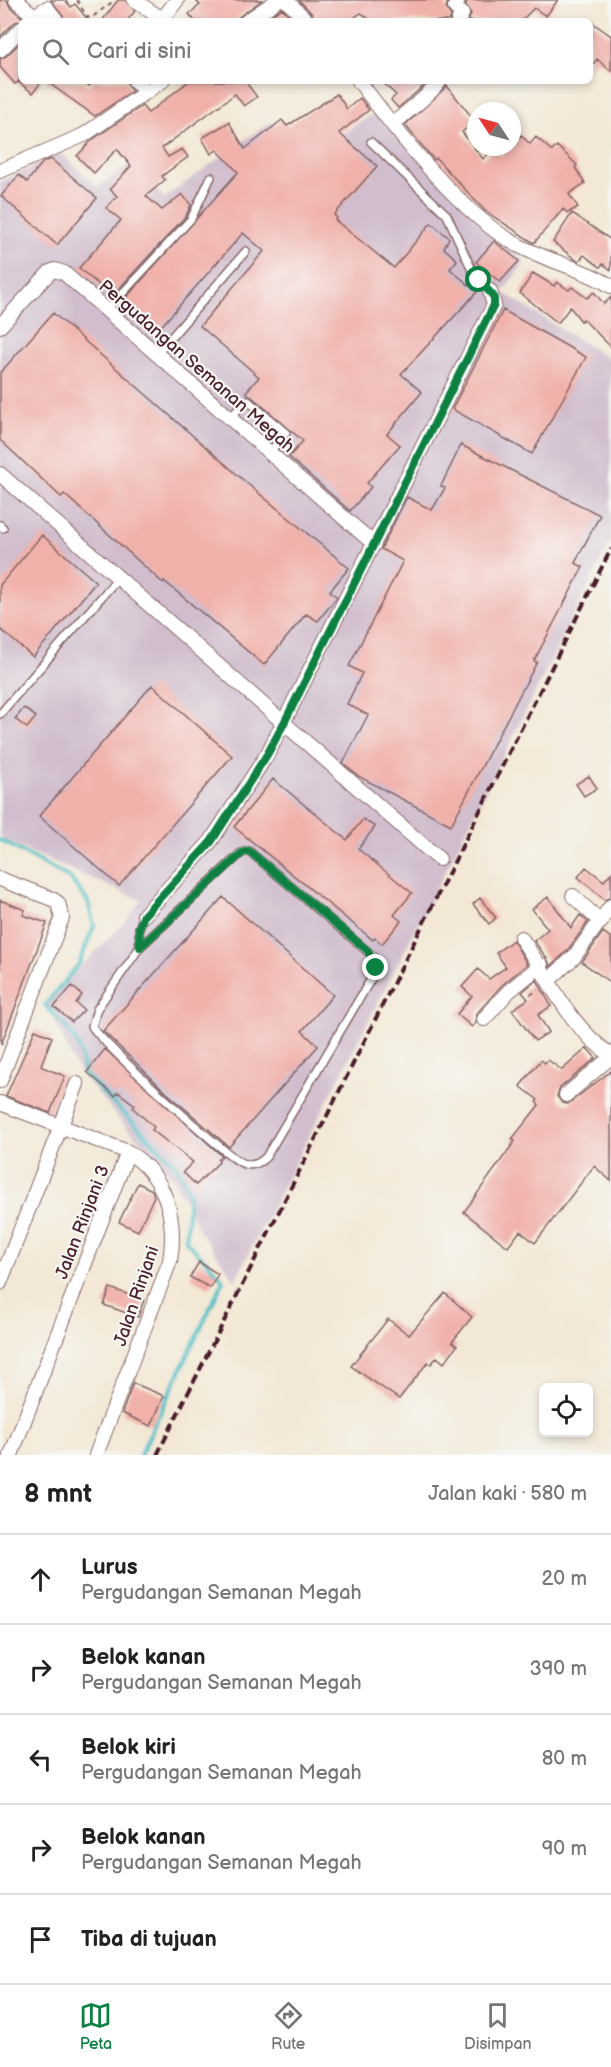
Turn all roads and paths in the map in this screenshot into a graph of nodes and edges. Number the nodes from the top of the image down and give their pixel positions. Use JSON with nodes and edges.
{"nodes":[{"id":1,"x":16,"y":0,"type":"edge"},
{"id":2,"x":77,"y":0,"type":"edge"},
{"id":3,"x":115,"y":0,"type":"edge"},
{"id":4,"x":134,"y":0,"type":"edge"},
{"id":5,"x":177,"y":0,"type":"edge"},
{"id":6,"x":278,"y":0,"type":"edge"},
{"id":7,"x":286,"y":0,"type":"edge"},
{"id":8,"x":458,"y":0,"type":"edge"},
{"id":9,"x":30,"y":18,"type":"edge"},
{"id":10,"x":32,"y":18,"type":"edge"},
{"id":11,"x":55,"y":18,"type":"edge"},
{"id":12,"x":160,"y":18,"type":"edge"},
{"id":13,"x":164,"y":18,"type":"edge"},
{"id":14,"x":251,"y":18,"type":"edge"},
{"id":15,"x":304,"y":18,"type":"edge"},
{"id":16,"x":460,"y":18,"type":"edge"},
{"id":17,"x":18,"y":32,"type":"edge"},
{"id":18,"x":0,"y":50,"type":"edge"},
{"id":19,"x":138,"y":84,"type":"edge"},
{"id":20,"x":158,"y":84,"type":"edge"},
{"id":21,"x":361,"y":84,"type":"edge"},
{"id":22,"x":437,"y":84,"type":"edge"},
{"id":23,"x":147,"y":92,"type":"junction"},
{"id":24,"x":393,"y":125,"type":"junction"},
{"id":25,"x":371,"y":142,"type":"dead end"},
{"id":26,"x":0,"y":171,"type":"edge"},
{"id":27,"x":211,"y":177,"type":"dead end"},
{"id":28,"x":246,"y":251,"type":"dead end"},
{"id":29,"x":611,"y":286,"type":"edge"},
{"id":30,"x":490,"y":291,"type":"joint"},
{"id":31,"x":106,"y":311,"type":"junction"},
{"id":32,"x":0,"y":326,"type":"edge"},
{"id":33,"x":156,"y":355,"type":"junction"},
{"id":34,"x":229,"y":419,"type":"junction"},
{"id":35,"x":268,"y":454,"type":"junction"},
{"id":36,"x":0,"y":474,"type":"edge"},
{"id":37,"x":374,"y":544,"type":"junction"},
{"id":38,"x":118,"y":578,"type":"junction"},
{"id":39,"x":0,"y":714,"type":"edge"},
{"id":40,"x":284,"y":723,"type":"junction"},
{"id":41,"x":439,"y":859,"type":"dead end"},
{"id":42,"x":0,"y":879,"type":"edge"},
{"id":43,"x":573,"y":896,"type":"dead end"},
{"id":44,"x":607,"y":914,"type":"edge"},
{"id":45,"x":144,"y":915,"type":"joint"},
{"id":46,"x":521,"y":938,"type":"dead end"},
{"id":47,"x":140,"y":947,"type":"junction"},
{"id":48,"x":541,"y":965,"type":"junction"},
{"id":49,"x":550,"y":979,"type":"junction"},
{"id":50,"x":484,"y":1019,"type":"dead end"},
{"id":51,"x":611,"y":1056,"type":"edge"},
{"id":52,"x":0,"y":1081,"type":"edge"},
{"id":53,"x":77,"y":1083,"type":"dead end"},
{"id":54,"x":566,"y":1095,"type":"dead end"},
{"id":55,"x":0,"y":1104,"type":"edge"},
{"id":56,"x":60,"y":1127,"type":"junction"},
{"id":57,"x":128,"y":1152,"type":"junction"},
{"id":58,"x":1,"y":1281,"type":"edge"},
{"id":59,"x":11,"y":1455,"type":"edge"},
{"id":60,"x":96,"y":1455,"type":"edge"}],
"edges":[{"from":1,"to":9,"type":"street"},
{"from":2,"to":3,"type":"path"},
{"from":4,"to":12,"type":"street"},
{"from":5,"to":13,"type":"street"},
{"from":6,"to":14,"type":"street"},
{"from":7,"to":15,"type":"street"},
{"from":8,"to":16,"type":"street"},
{"from":10,"to":11,"type":"street"},
{"from":17,"to":18,"type":"street"},
{"from":19,"to":23,"type":"street"},
{"from":20,"to":23,"type":"street"},
{"from":21,"to":24,"type":"street"},
{"from":22,"to":24,"type":"street"},
{"from":23,"to":26,"type":"street"},
{"from":24,"to":29,"type":"street"},
{"from":25,"to":30,"type":"lane"},
{"from":27,"to":31,"type":"lane"},
{"from":28,"to":33,"type":"lane"},
{"from":30,"to":37,"type":"street"},
{"from":31,"to":32,"type":"street","name":"Pergudangan Semanan Megah"},
{"from":31,"to":33,"type":"street","name":"Pergudangan Semanan Megah"},
{"from":33,"to":34,"type":"street","name":"Pergudangan Semanan Megah"},
{"from":34,"to":35,"type":"street","name":"Pergudangan Semanan Megah"},
{"from":34,"to":35,"type":"lane"},
{"from":35,"to":37,"type":"street","name":"Pergudangan Semanan Megah"},
{"from":36,"to":38,"type":"street"},
{"from":37,"to":40,"type":"street"},
{"from":38,"to":39,"type":"lane"},
{"from":38,"to":40,"type":"street"},
{"from":40,"to":41,"type":"street"},
{"from":40,"to":45,"type":"street"},
{"from":42,"to":52,"type":"street"},
{"from":43,"to":44,"type":"street"},
{"from":44,"to":49,"type":"street"},
{"from":45,"to":47,"type":"lane"},
{"from":46,"to":48,"type":"street"},
{"from":47,"to":47,"type":"lane"},
{"from":48,"to":49,"type":"street"},
{"from":48,"to":50,"type":"street"},
{"from":49,"to":51,"type":"street"},
{"from":51,"to":54,"type":"street"},
{"from":53,"to":56,"type":"street"},
{"from":55,"to":56,"type":"street","name":"Jalan Rinjani"},
{"from":56,"to":57,"type":"street","name":"Jalan Rinjani"},
{"from":56,"to":58,"type":"street"},
{"from":57,"to":59,"type":"street","name":"Jalan Rinjani 3"},
{"from":57,"to":60,"type":"street","name":"Jalan Rinjani"}]}
